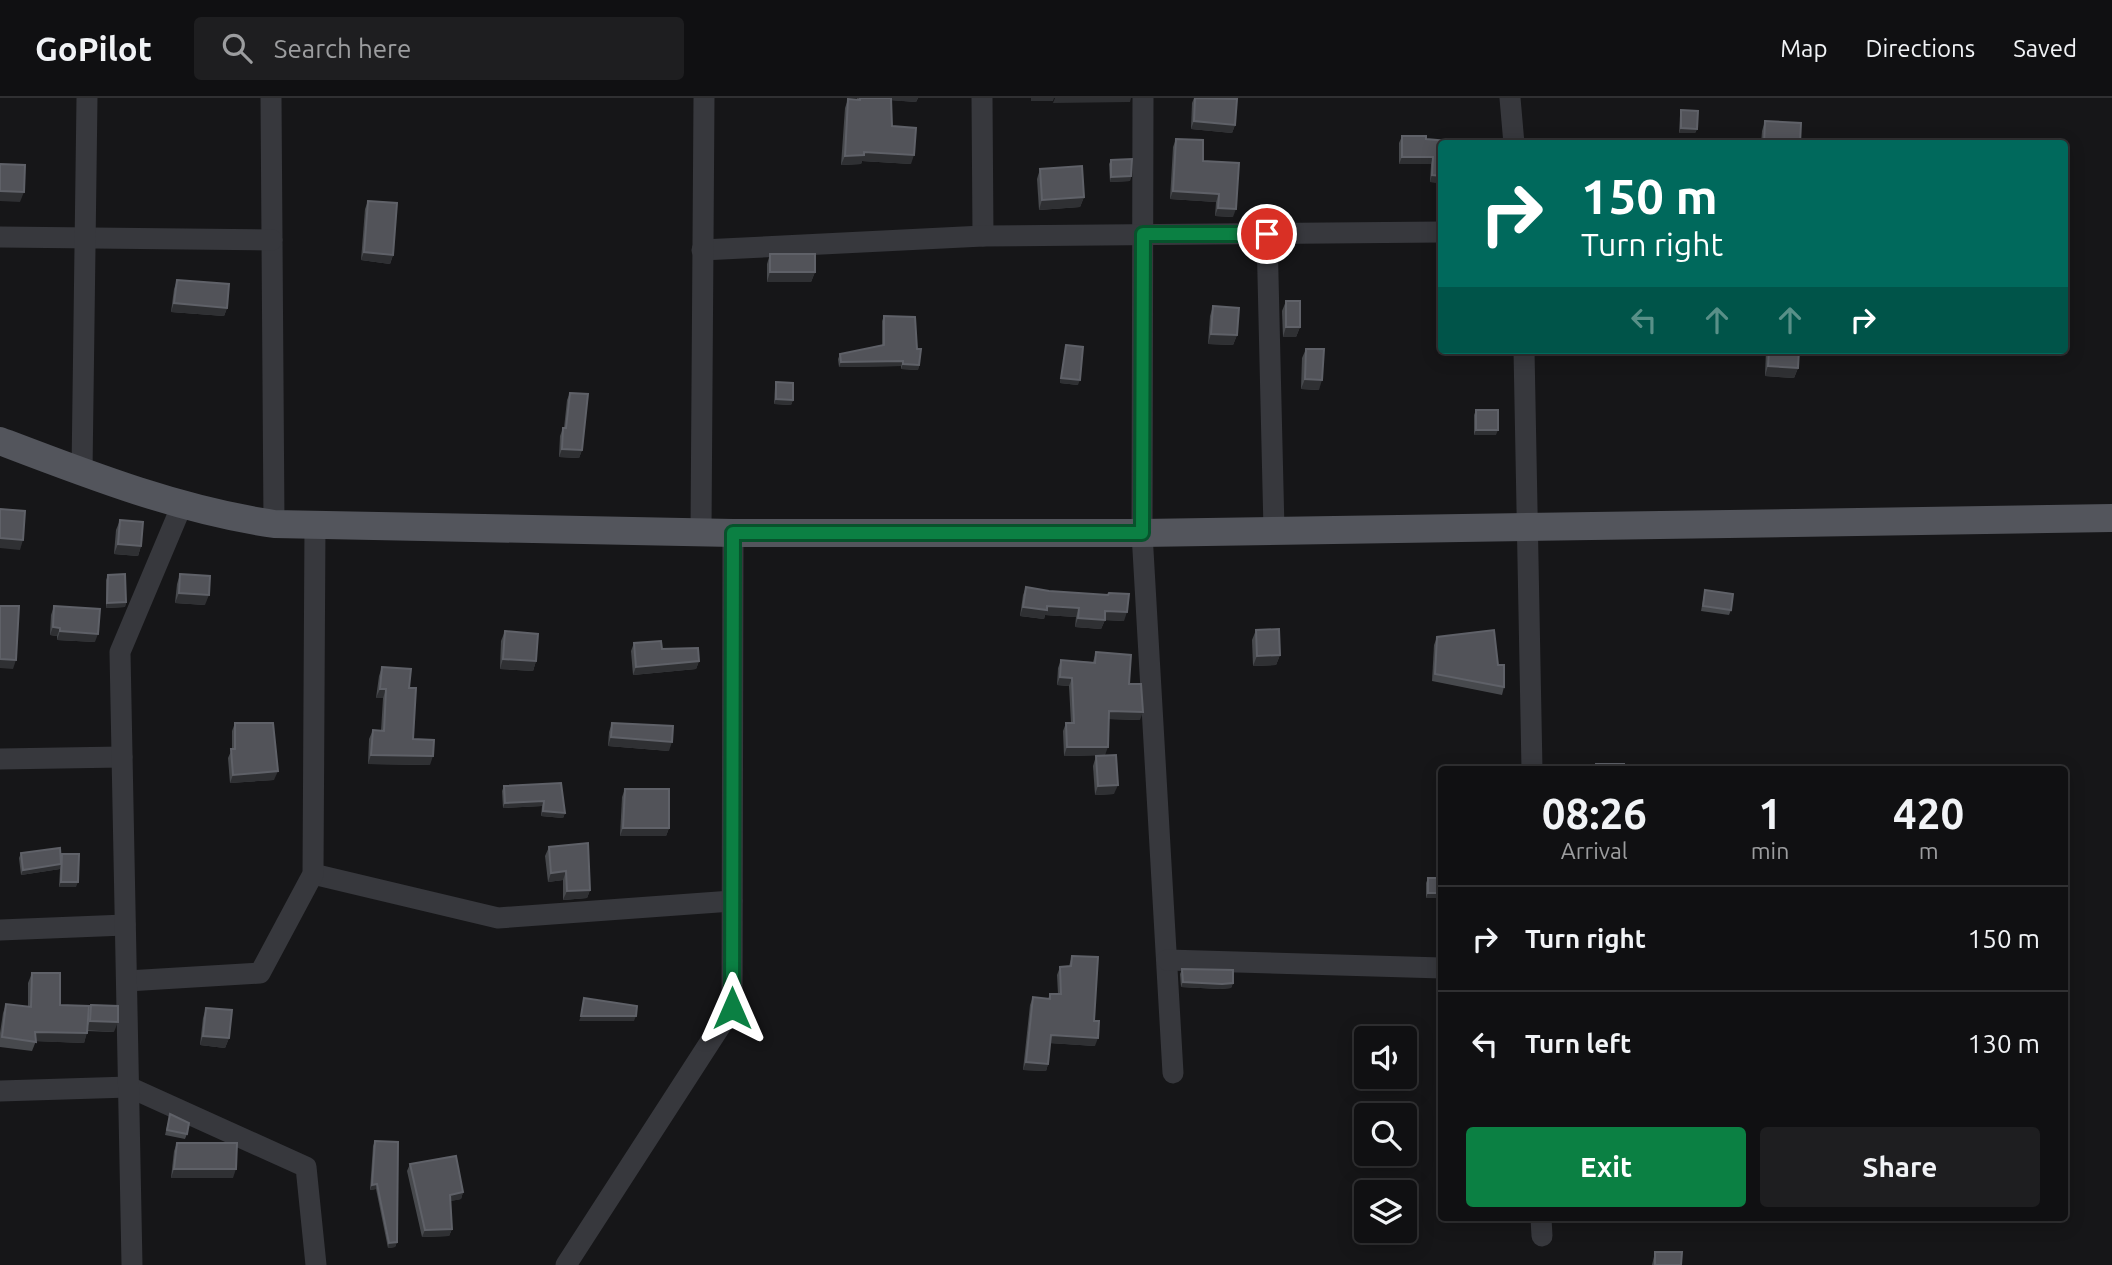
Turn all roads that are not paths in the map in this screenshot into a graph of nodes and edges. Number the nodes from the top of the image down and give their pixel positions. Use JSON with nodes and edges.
{"nodes":[{"id":1,"x":87,"y":98,"type":"edge"},
{"id":2,"x":271,"y":98,"type":"edge"},
{"id":3,"x":704,"y":98,"type":"edge"},
{"id":4,"x":982,"y":98,"type":"edge"},
{"id":5,"x":1143,"y":98,"type":"edge"},
{"id":6,"x":1510,"y":98,"type":"edge"},
{"id":7,"x":1514,"y":140,"type":"edge"},
{"id":8,"x":1438,"y":232,"type":"edge"},
{"id":9,"x":1143,"y":234,"type":"junction"},
{"id":10,"x":1267,"y":234,"type":"junction"},
{"id":11,"x":983,"y":236,"type":"junction"},
{"id":12,"x":0,"y":237,"type":"edge"},
{"id":13,"x":85,"y":238,"type":"junction"},
{"id":14,"x":272,"y":240,"type":"junction"},
{"id":15,"x":702,"y":250,"type":"junction"},
{"id":16,"x":1524,"y":354,"type":"edge"},
{"id":17,"x":0,"y":441,"type":"edge"},
{"id":18,"x":82,"y":472,"type":"junction"},
{"id":19,"x":182,"y":505,"type":"junction"},
{"id":20,"x":2112,"y":518,"type":"edge"},
{"id":21,"x":274,"y":524,"type":"junction"},
{"id":22,"x":315,"y":524,"type":"junction"},
{"id":23,"x":1527,"y":527,"type":"junction"},
{"id":24,"x":1274,"y":530,"type":"junction"},
{"id":25,"x":701,"y":532,"type":"junction"},
{"id":26,"x":733,"y":533,"type":"junction"},
{"id":27,"x":1142,"y":533,"type":"junction"},
{"id":28,"x":122,"y":757,"type":"junction"},
{"id":29,"x":0,"y":759,"type":"edge"},
{"id":30,"x":1532,"y":766,"type":"edge"},
{"id":31,"x":313,"y":874,"type":"junction"},
{"id":32,"x":732,"y":901,"type":"junction"},
{"id":33,"x":125,"y":925,"type":"junction"},
{"id":34,"x":0,"y":930,"type":"edge"},
{"id":35,"x":1167,"y":960,"type":"junction"},
{"id":36,"x":1438,"y":968,"type":"edge"},
{"id":37,"x":127,"y":981,"type":"junction"},
{"id":38,"x":1173,"y":1073,"type":"dead end"},
{"id":39,"x":129,"y":1087,"type":"junction"},
{"id":40,"x":0,"y":1091,"type":"edge"},
{"id":41,"x":132,"y":1265,"type":"edge"},
{"id":42,"x":316,"y":1265,"type":"edge"},
{"id":43,"x":566,"y":1265,"type":"edge"}],
"edges":[{"from":1,"to":13,"type":"street"},
{"from":2,"to":14,"type":"street"},
{"from":3,"to":15,"type":"street"},
{"from":4,"to":11,"type":"street"},
{"from":5,"to":9,"type":"street"},
{"from":6,"to":7,"type":"street"},
{"from":8,"to":10,"type":"street"},
{"from":9,"to":10,"type":"street"},
{"from":9,"to":11,"type":"street"},
{"from":9,"to":27,"type":"street"},
{"from":10,"to":24,"type":"street"},
{"from":11,"to":15,"type":"street"},
{"from":12,"to":13,"type":"street"},
{"from":13,"to":14,"type":"street"},
{"from":13,"to":18,"type":"street"},
{"from":14,"to":21,"type":"street"},
{"from":15,"to":25,"type":"street"},
{"from":16,"to":23,"type":"street"},
{"from":17,"to":18,"type":"main road"},
{"from":18,"to":19,"type":"main road"},
{"from":19,"to":21,"type":"main road"},
{"from":19,"to":28,"type":"street"},
{"from":20,"to":23,"type":"main road"},
{"from":21,"to":22,"type":"main road"},
{"from":22,"to":25,"type":"main road"},
{"from":22,"to":31,"type":"street"},
{"from":23,"to":24,"type":"main road"},
{"from":23,"to":30,"type":"street"},
{"from":24,"to":27,"type":"main road"},
{"from":25,"to":26,"type":"main road"},
{"from":26,"to":27,"type":"main road"},
{"from":26,"to":32,"type":"street"},
{"from":27,"to":35,"type":"street"},
{"from":28,"to":29,"type":"street"},
{"from":28,"to":33,"type":"street"},
{"from":31,"to":32,"type":"street"},
{"from":31,"to":37,"type":"street"},
{"from":32,"to":43,"type":"street"},
{"from":33,"to":34,"type":"street"},
{"from":33,"to":37,"type":"street"},
{"from":35,"to":36,"type":"street"},
{"from":35,"to":38,"type":"street"},
{"from":37,"to":39,"type":"street"},
{"from":39,"to":40,"type":"street"},
{"from":39,"to":41,"type":"street"},
{"from":39,"to":42,"type":"street"}]}
